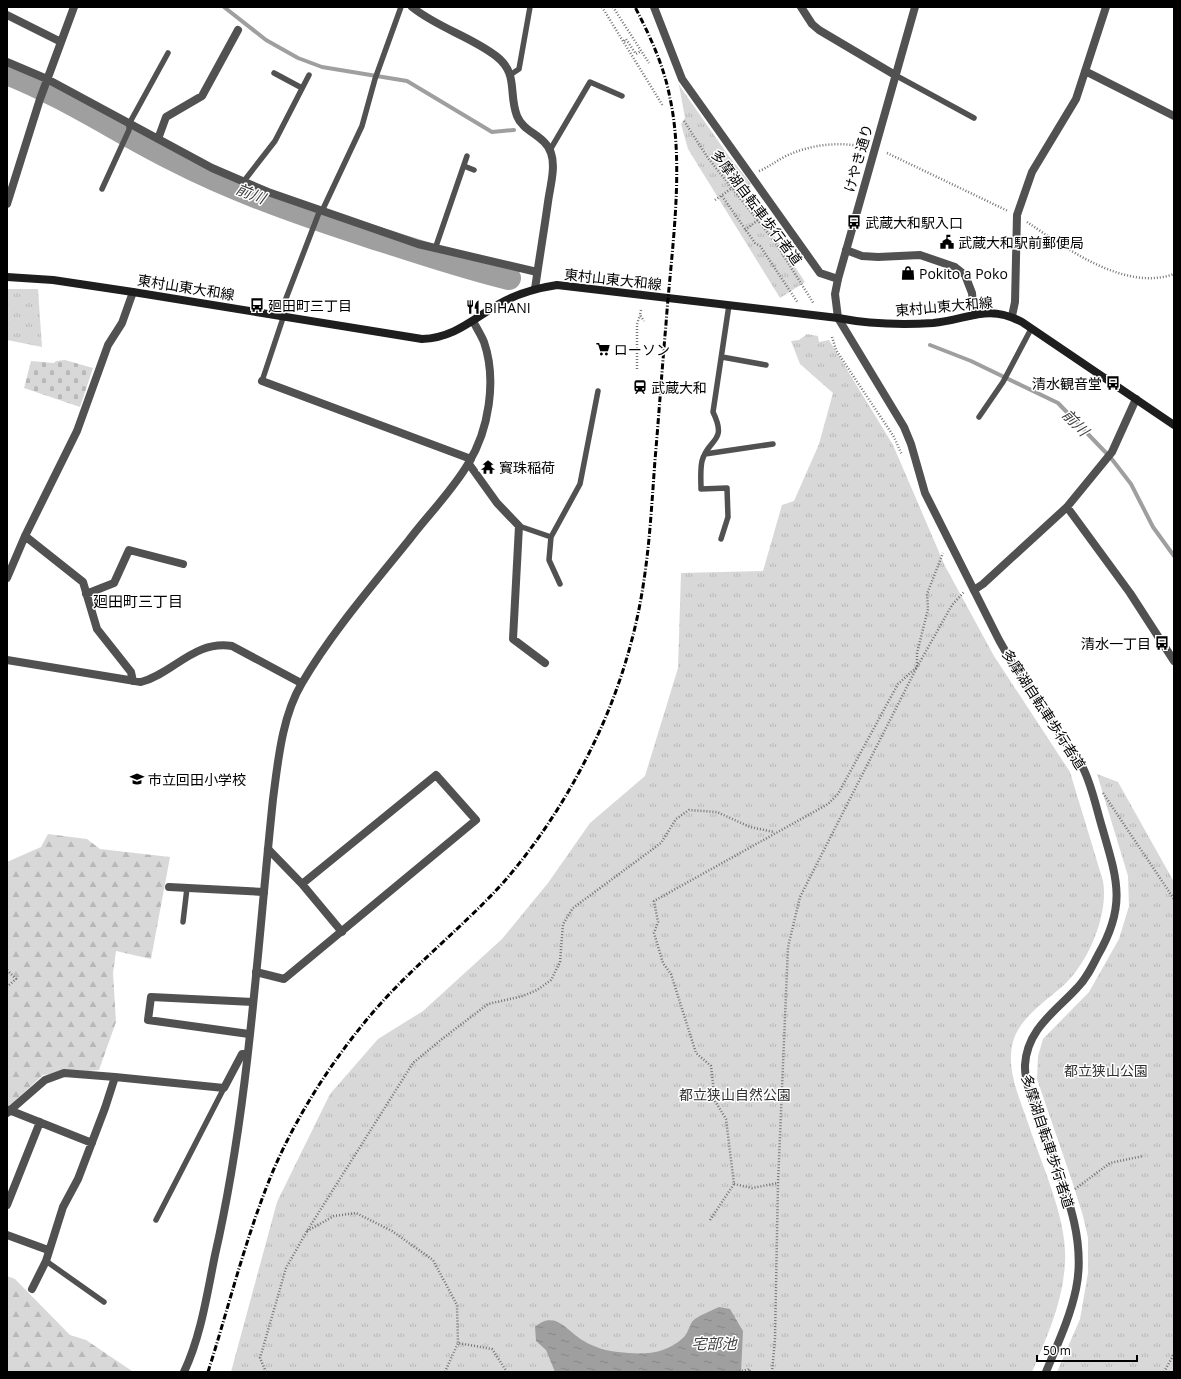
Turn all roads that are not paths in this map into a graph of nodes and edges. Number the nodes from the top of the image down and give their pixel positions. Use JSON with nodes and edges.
{"nodes":[{"id":1,"x":74,"y":7,"type":"edge"},
{"id":2,"x":400,"y":7,"type":"edge"},
{"id":3,"x":412,"y":7,"type":"edge"},
{"id":4,"x":530,"y":7,"type":"edge"},
{"id":5,"x":654,"y":7,"type":"edge"},
{"id":6,"x":801,"y":7,"type":"edge"},
{"id":7,"x":915,"y":7,"type":"edge"},
{"id":8,"x":1106,"y":7,"type":"edge"},
{"id":9,"x":7,"y":15,"type":"edge"},
{"id":10,"x":238,"y":30,"type":"dead end"},
{"id":11,"x":61,"y":42,"type":"junction"},
{"id":12,"x":168,"y":53,"type":"dead end"},
{"id":13,"x":7,"y":62,"type":"edge"},
{"id":14,"x":1085,"y":71,"type":"junction"},
{"id":15,"x":274,"y":73,"type":"dead end"},
{"id":16,"x":309,"y":75,"type":"dead end"},
{"id":17,"x":510,"y":75,"type":"junction"},
{"id":18,"x":895,"y":75,"type":"junction"},
{"id":19,"x":46,"y":81,"type":"junction"},
{"id":20,"x":302,"y":88,"type":"junction"},
{"id":21,"x":622,"y":96,"type":"dead end"},
{"id":22,"x":1174,"y":116,"type":"edge"},
{"id":23,"x":974,"y":118,"type":"dead end"},
{"id":24,"x":129,"y":127,"type":"junction"},
{"id":25,"x":158,"y":139,"type":"junction"},
{"id":26,"x":550,"y":150,"type":"junction"},
{"id":27,"x":467,"y":156,"type":"dead end"},
{"id":28,"x":464,"y":166,"type":"junction"},
{"id":29,"x":474,"y":170,"type":"dead end"},
{"id":30,"x":244,"y":182,"type":"junction"},
{"id":31,"x":102,"y":189,"type":"dead end"},
{"id":32,"x":7,"y":204,"type":"edge"},
{"id":33,"x":321,"y":210,"type":"junction"},
{"id":34,"x":435,"y":249,"type":"junction"},
{"id":35,"x":846,"y":250,"type":"junction"},
{"id":36,"x":538,"y":272,"type":"junction"},
{"id":37,"x":7,"y":277,"type":"edge"},
{"id":38,"x":838,"y":279,"type":"junction"},
{"id":39,"x":535,"y":289,"type":"junction"},
{"id":40,"x":133,"y":292,"type":"junction"},
{"id":41,"x":729,"y":305,"type":"junction"},
{"id":42,"x":284,"y":315,"type":"junction"},
{"id":43,"x":974,"y":315,"type":"junction"},
{"id":44,"x":1012,"y":316,"type":"junction"},
{"id":45,"x":838,"y":318,"type":"junction"},
{"id":46,"x":473,"y":321,"type":"junction"},
{"id":47,"x":1031,"y":329,"type":"junction"},
{"id":48,"x":722,"y":357,"type":"junction"},
{"id":49,"x":766,"y":365,"type":"dead end"},
{"id":50,"x":262,"y":381,"type":"joint"},
{"id":51,"x":598,"y":391,"type":"dead end"},
{"id":52,"x":1136,"y":399,"type":"junction"},
{"id":53,"x":979,"y":417,"type":"dead end"},
{"id":54,"x":1174,"y":425,"type":"edge"},
{"id":55,"x":773,"y":444,"type":"dead end"},
{"id":56,"x":705,"y":454,"type":"junction"},
{"id":57,"x":470,"y":461,"type":"junction"},
{"id":58,"x":1067,"y":507,"type":"junction"},
{"id":59,"x":519,"y":526,"type":"junction"},
{"id":60,"x":25,"y":536,"type":"junction"},
{"id":61,"x":551,"y":537,"type":"junction"},
{"id":62,"x":721,"y":539,"type":"dead end"},
{"id":63,"x":183,"y":564,"type":"dead end"},
{"id":64,"x":7,"y":578,"type":"edge"},
{"id":65,"x":560,"y":584,"type":"dead end"},
{"id":66,"x":974,"y":590,"type":"junction"},
{"id":67,"x":86,"y":594,"type":"junction"},
{"id":68,"x":7,"y":660,"type":"edge"},
{"id":69,"x":1174,"y":661,"type":"edge"},
{"id":70,"x":545,"y":663,"type":"dead end"},
{"id":71,"x":132,"y":681,"type":"junction"},
{"id":72,"x":301,"y":683,"type":"junction"},
{"id":73,"x":268,"y":849,"type":"junction"},
{"id":74,"x":302,"y":884,"type":"junction"},
{"id":75,"x":170,"y":886,"type":"dead end"},
{"id":76,"x":187,"y":888,"type":"junction"},
{"id":77,"x":264,"y":892,"type":"junction"},
{"id":78,"x":183,"y":922,"type":"dead end"},
{"id":79,"x":342,"y":932,"type":"junction"},
{"id":80,"x":256,"y":972,"type":"junction"},
{"id":81,"x":253,"y":1002,"type":"junction"},
{"id":82,"x":249,"y":1034,"type":"junction"},
{"id":83,"x":248,"y":1054,"type":"junction"},
{"id":84,"x":115,"y":1077,"type":"junction"},
{"id":85,"x":224,"y":1088,"type":"junction"},
{"id":86,"x":8,"y":1111,"type":"edge"},
{"id":87,"x":40,"y":1122,"type":"junction"},
{"id":88,"x":92,"y":1143,"type":"junction"},
{"id":89,"x":7,"y":1205,"type":"edge"},
{"id":90,"x":156,"y":1220,"type":"dead end"},
{"id":91,"x":7,"y":1235,"type":"edge"},
{"id":92,"x":48,"y":1250,"type":"junction"},
{"id":93,"x":46,"y":1261,"type":"junction"},
{"id":94,"x":32,"y":1289,"type":"dead end"},
{"id":95,"x":104,"y":1302,"type":"dead end"},
{"id":96,"x":184,"y":1372,"type":"edge"},
{"id":97,"x":1046,"y":1372,"type":"edge"}],
"edges":[{"from":1,"to":11,"type":"street"},
{"from":2,"to":33,"type":"lane"},
{"from":3,"to":17,"type":"street"},
{"from":4,"to":17,"type":"lane"},
{"from":5,"to":38,"type":"street"},
{"from":6,"to":18,"type":"street"},
{"from":7,"to":18,"type":"street","name":"けやき通り"},
{"from":8,"to":14,"type":"street"},
{"from":9,"to":11,"type":"street"},
{"from":10,"to":25,"type":"street"},
{"from":11,"to":19,"type":"street"},
{"from":12,"to":24,"type":"lane"},
{"from":13,"to":19,"type":"street"},
{"from":14,"to":22,"type":"street"},
{"from":14,"to":44,"type":"street"},
{"from":15,"to":20,"type":"lane"},
{"from":16,"to":20,"type":"lane"},
{"from":17,"to":26,"type":"street"},
{"from":18,"to":23,"type":"lane"},
{"from":18,"to":35,"type":"street","name":"けやき通り"},
{"from":19,"to":24,"type":"street"},
{"from":19,"to":32,"type":"street"},
{"from":20,"to":30,"type":"lane"},
{"from":21,"to":26,"type":"lane"},
{"from":24,"to":25,"type":"street"},
{"from":24,"to":31,"type":"lane"},
{"from":25,"to":30,"type":"street"},
{"from":26,"to":36,"type":"street"},
{"from":27,"to":28,"type":"lane"},
{"from":28,"to":29,"type":"lane"},
{"from":28,"to":34,"type":"lane"},
{"from":30,"to":33,"type":"street"},
{"from":33,"to":34,"type":"street"},
{"from":33,"to":42,"type":"lane"},
{"from":34,"to":36,"type":"street"},
{"from":35,"to":38,"type":"street","name":"けやき通り"},
{"from":35,"to":43,"type":"street"},
{"from":36,"to":39,"type":"street"},
{"from":37,"to":40,"type":"main road","name":"東村山東大和線"},
{"from":38,"to":45,"type":"street","name":"けやき通り"},
{"from":39,"to":41,"type":"main road","name":"東村山東大和線"},
{"from":39,"to":46,"type":"main road","name":"東村山東大和線"},
{"from":40,"to":42,"type":"main road","name":"東村山東大和線"},
{"from":40,"to":60,"type":"street"},
{"from":41,"to":45,"type":"main road","name":"東村山東大和線"},
{"from":41,"to":48,"type":"lane"},
{"from":42,"to":46,"type":"main road","name":"東村山東大和線"},
{"from":42,"to":50,"type":"lane"},
{"from":43,"to":44,"type":"main road","name":"東村山東大和線"},
{"from":43,"to":45,"type":"main road","name":"東村山東大和線"},
{"from":44,"to":47,"type":"main road","name":"東村山東大和線"},
{"from":45,"to":66,"type":"street"},
{"from":46,"to":57,"type":"street"},
{"from":47,"to":52,"type":"main road","name":"東村山東大和線"},
{"from":47,"to":53,"type":"lane"},
{"from":48,"to":49,"type":"lane"},
{"from":48,"to":56,"type":"lane"},
{"from":50,"to":57,"type":"street"},
{"from":51,"to":61,"type":"lane"},
{"from":52,"to":54,"type":"main road","name":"東村山東大和線"},
{"from":52,"to":58,"type":"street"},
{"from":55,"to":56,"type":"lane"},
{"from":56,"to":62,"type":"lane"},
{"from":57,"to":59,"type":"street"},
{"from":57,"to":72,"type":"street"},
{"from":58,"to":66,"type":"street"},
{"from":58,"to":69,"type":"street"},
{"from":59,"to":61,"type":"lane"},
{"from":59,"to":70,"type":"street"},
{"from":60,"to":64,"type":"street"},
{"from":60,"to":67,"type":"street"},
{"from":61,"to":65,"type":"lane"},
{"from":63,"to":67,"type":"street"},
{"from":66,"to":97,"type":"street"},
{"from":67,"to":71,"type":"street"},
{"from":68,"to":71,"type":"street"},
{"from":71,"to":72,"type":"street"},
{"from":72,"to":73,"type":"street"},
{"from":73,"to":74,"type":"street"},
{"from":73,"to":77,"type":"street"},
{"from":74,"to":79,"type":"street"},
{"from":74,"to":79,"type":"street"},
{"from":75,"to":76,"type":"street"},
{"from":76,"to":77,"type":"street"},
{"from":76,"to":78,"type":"lane"},
{"from":77,"to":80,"type":"street"},
{"from":79,"to":80,"type":"street"},
{"from":80,"to":81,"type":"street"},
{"from":81,"to":82,"type":"street"},
{"from":81,"to":82,"type":"street"},
{"from":82,"to":83,"type":"street"},
{"from":83,"to":85,"type":"street"},
{"from":83,"to":96,"type":"street"},
{"from":84,"to":85,"type":"street"},
{"from":84,"to":86,"type":"street"},
{"from":84,"to":88,"type":"street"},
{"from":85,"to":90,"type":"lane"},
{"from":86,"to":87,"type":"street"},
{"from":87,"to":88,"type":"street"},
{"from":87,"to":89,"type":"street"},
{"from":88,"to":92,"type":"street"},
{"from":91,"to":92,"type":"street"},
{"from":92,"to":93,"type":"street"},
{"from":93,"to":94,"type":"street"},
{"from":93,"to":95,"type":"lane"}]}
